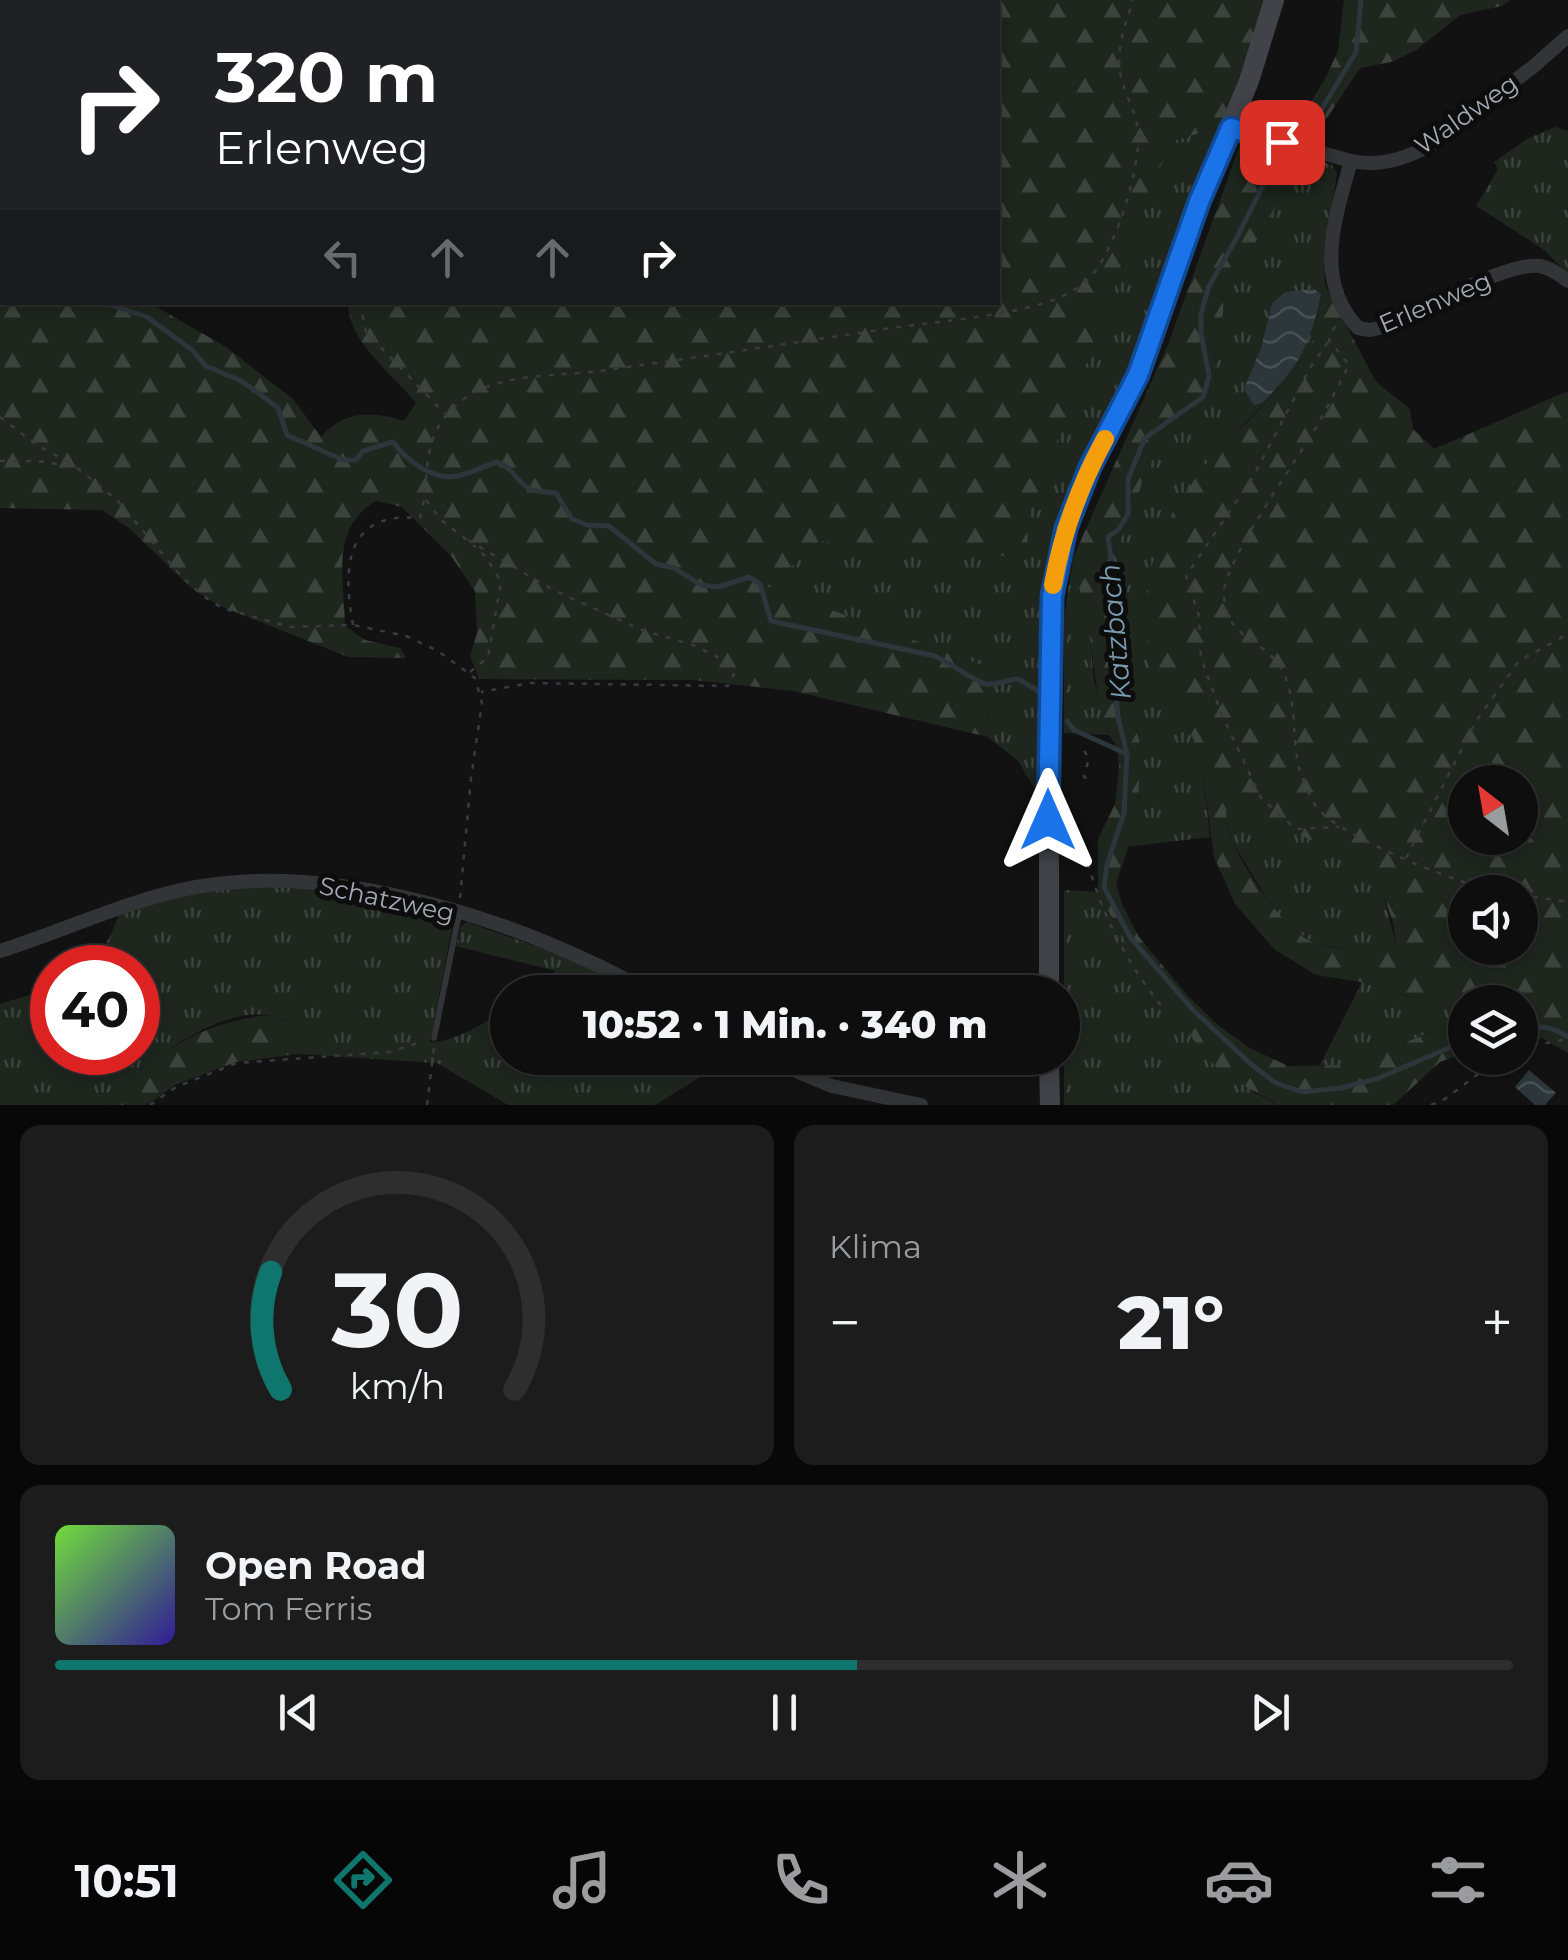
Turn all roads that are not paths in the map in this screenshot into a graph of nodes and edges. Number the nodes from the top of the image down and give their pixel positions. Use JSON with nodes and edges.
{"nodes":[{"id":1,"x":1274,"y":0,"type":"edge"},
{"id":2,"x":1568,"y":36,"type":"edge"},
{"id":3,"x":1231,"y":128,"type":"junction"},
{"id":4,"x":1351,"y":162,"type":"junction"},
{"id":5,"x":1568,"y":281,"type":"edge"},
{"id":6,"x":458,"y":914,"type":"junction"},
{"id":7,"x":0,"y":951,"type":"edge"},
{"id":8,"x":615,"y":975,"type":"edge"},
{"id":9,"x":1049,"y":975,"type":"edge"},
{"id":10,"x":434,"y":1038,"type":"road end"},
{"id":11,"x":806,"y":1075,"type":"edge"},
{"id":12,"x":1050,"y":1075,"type":"edge"},
{"id":13,"x":921,"y":1105,"type":"edge"},
{"id":14,"x":1050,"y":1105,"type":"edge"}],
"edges":[{"from":1,"to":3,"type":"street"},
{"from":2,"to":4,"type":"street","name":"Waldweg"},
{"from":3,"to":4,"type":"street"},
{"from":3,"to":9,"type":"street"},
{"from":4,"to":5,"type":"street","name":"Erlenweg"},
{"from":6,"to":7,"type":"street","name":"Schatzweg"},
{"from":6,"to":8,"type":"street","name":"Schatzweg"},
{"from":6,"to":10,"type":"lane"},
{"from":11,"to":13,"type":"street"},
{"from":12,"to":14,"type":"street"}]}
